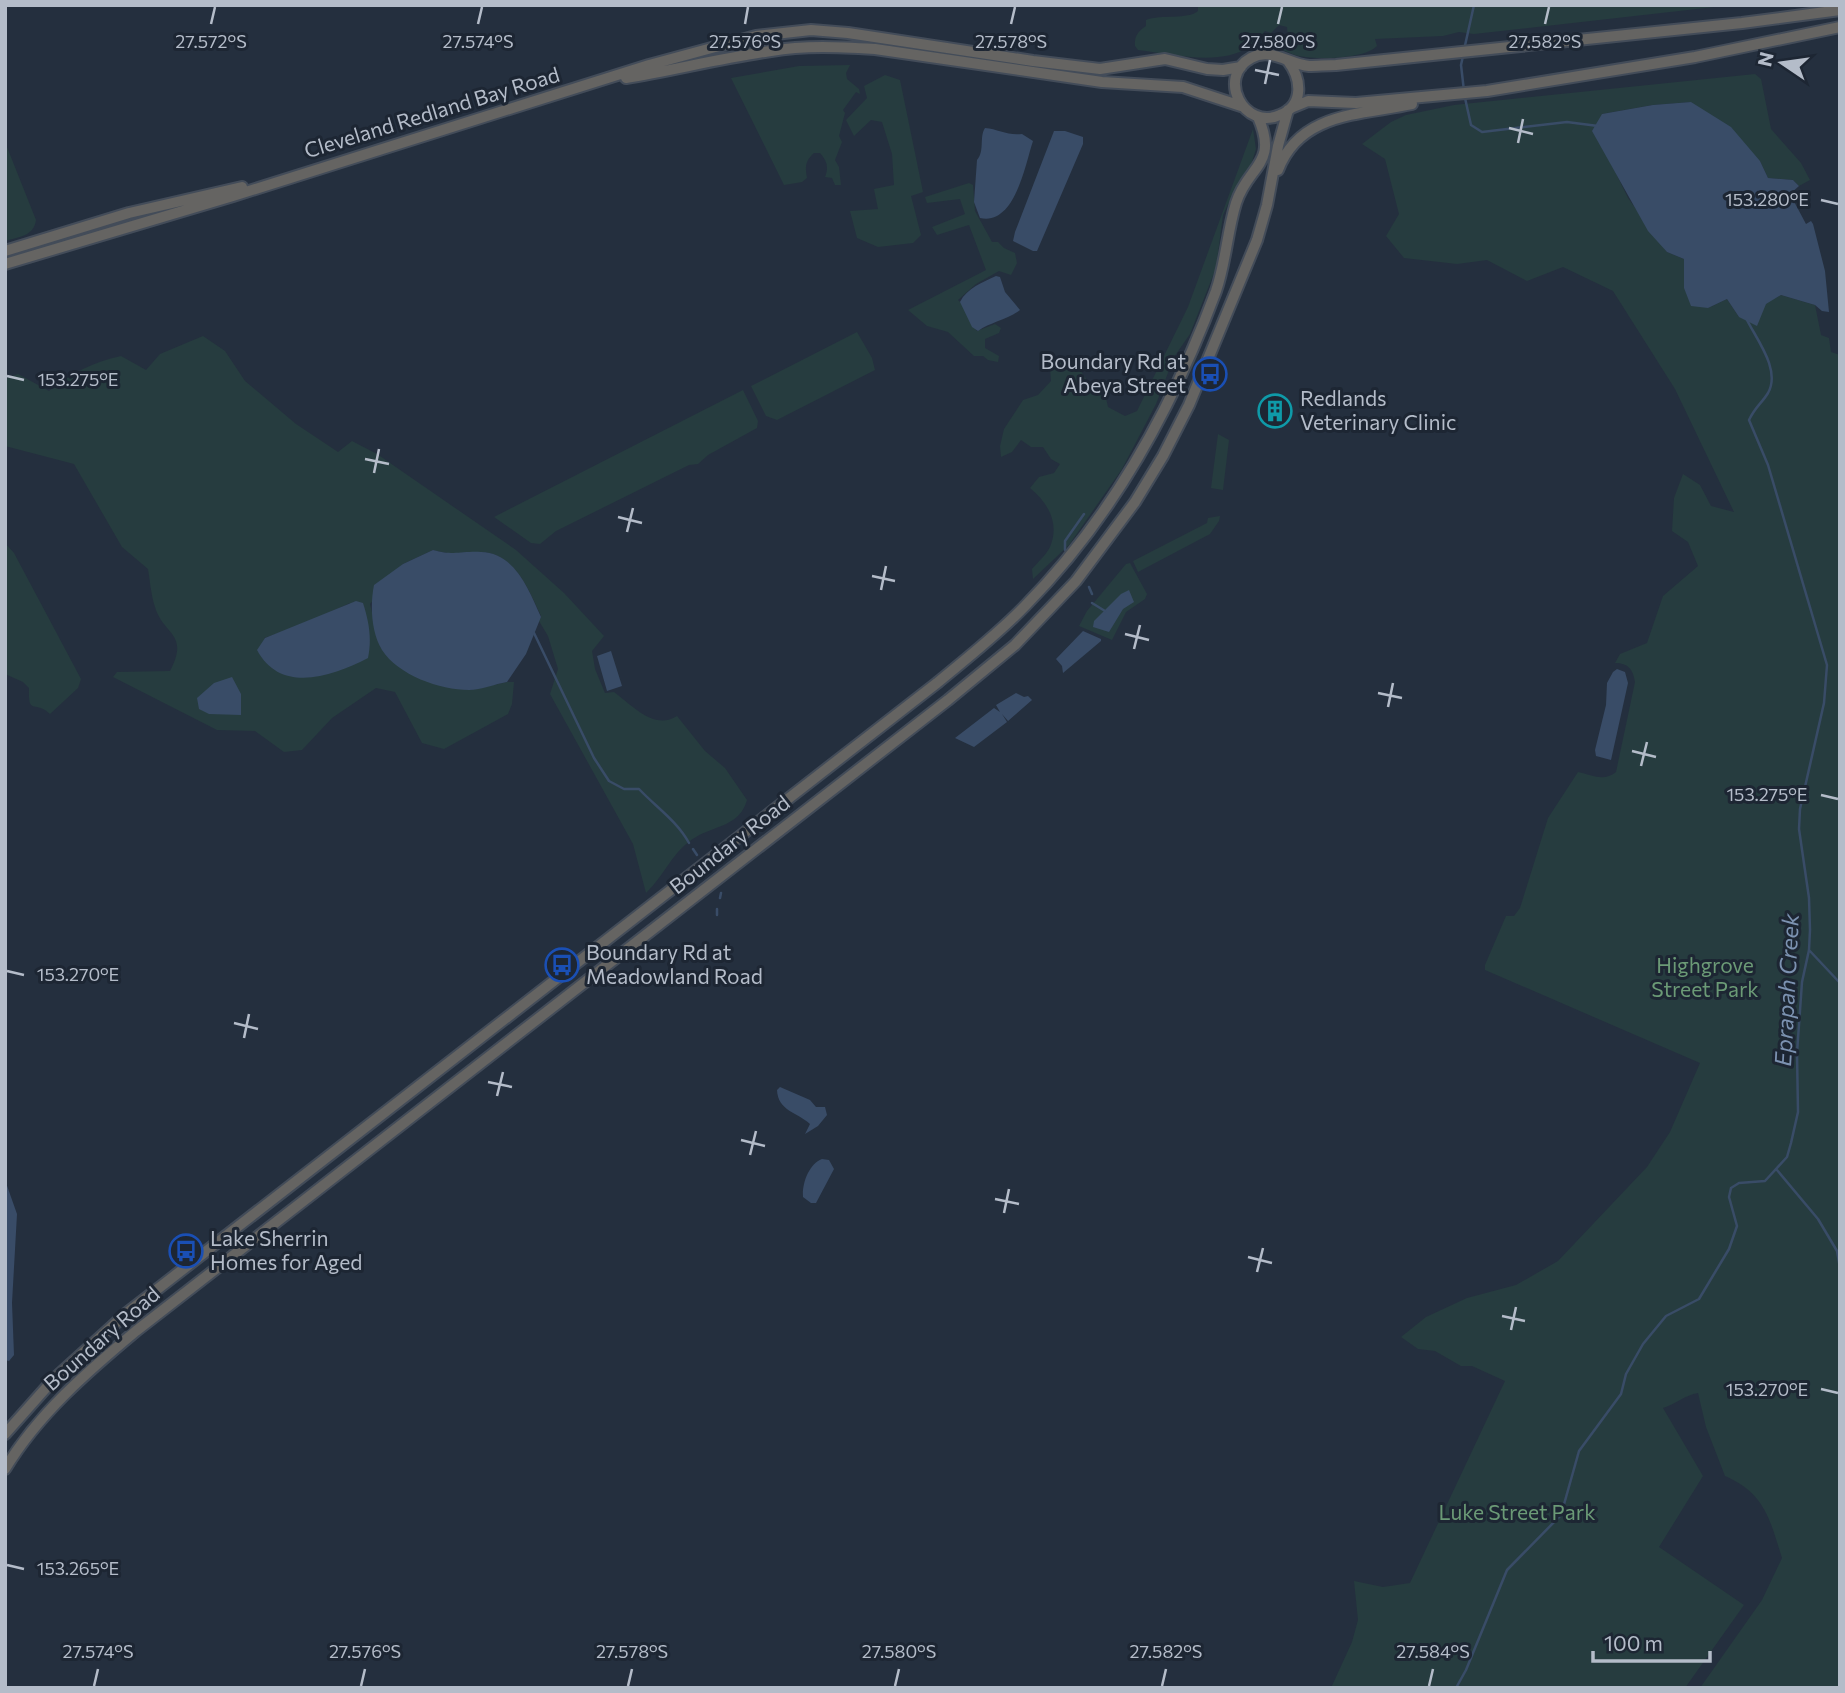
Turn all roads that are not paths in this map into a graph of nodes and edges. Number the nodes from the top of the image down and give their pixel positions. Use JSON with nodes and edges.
{"nodes":[{"id":1,"x":1840,"y":10,"type":"edge"},
{"id":2,"x":1840,"y":27,"type":"edge"},
{"id":3,"x":1288,"y":61,"type":"junction"},
{"id":4,"x":1241,"y":67,"type":"junction"},
{"id":5,"x":596,"y":83,"type":"junction"},
{"id":6,"x":1241,"y":106,"type":"junction"},
{"id":7,"x":1376,"y":107,"type":"junction"},
{"id":8,"x":1290,"y":109,"type":"junction"},
{"id":9,"x":1258,"y":117,"type":"junction"},
{"id":10,"x":279,"y":181,"type":"junction"},
{"id":11,"x":1270,"y":192,"type":"junction"},
{"id":12,"x":5,"y":251,"type":"edge"},
{"id":13,"x":5,"y":264,"type":"edge"},
{"id":14,"x":5,"y":1434,"type":"edge"},
{"id":15,"x":5,"y":1469,"type":"edge"}],
"edges":[{"from":1,"to":3,"type":"highway","name":"Cleveland Redland Bay Road"},
{"from":2,"to":7,"type":"highway"},
{"from":3,"to":4,"type":"highway","name":"Cleveland Redland Bay Road"},
{"from":3,"to":8,"type":"highway"},
{"from":4,"to":5,"type":"highway","name":"Cleveland Redland Bay Road"},
{"from":4,"to":6,"type":"highway"},
{"from":5,"to":6,"type":"highway","name":"Cleveland Redland Bay Road"},
{"from":5,"to":10,"type":"highway","name":"Cleveland Redland Bay Road"},
{"from":6,"to":9,"type":"highway","name":"Cleveland Redland Bay Road"},
{"from":7,"to":8,"type":"highway"},
{"from":7,"to":11,"type":"highway"},
{"from":8,"to":9,"type":"highway"},
{"from":8,"to":11,"type":"highway","name":"Boundary Road"},
{"from":9,"to":14,"type":"highway","name":"Boundary Road"},
{"from":10,"to":12,"type":"highway","name":"Cleveland Redland Bay Road"},
{"from":10,"to":13,"type":"highway","name":"Cleveland Redland Bay Road"},
{"from":11,"to":15,"type":"highway","name":"Boundary Road"}]}
